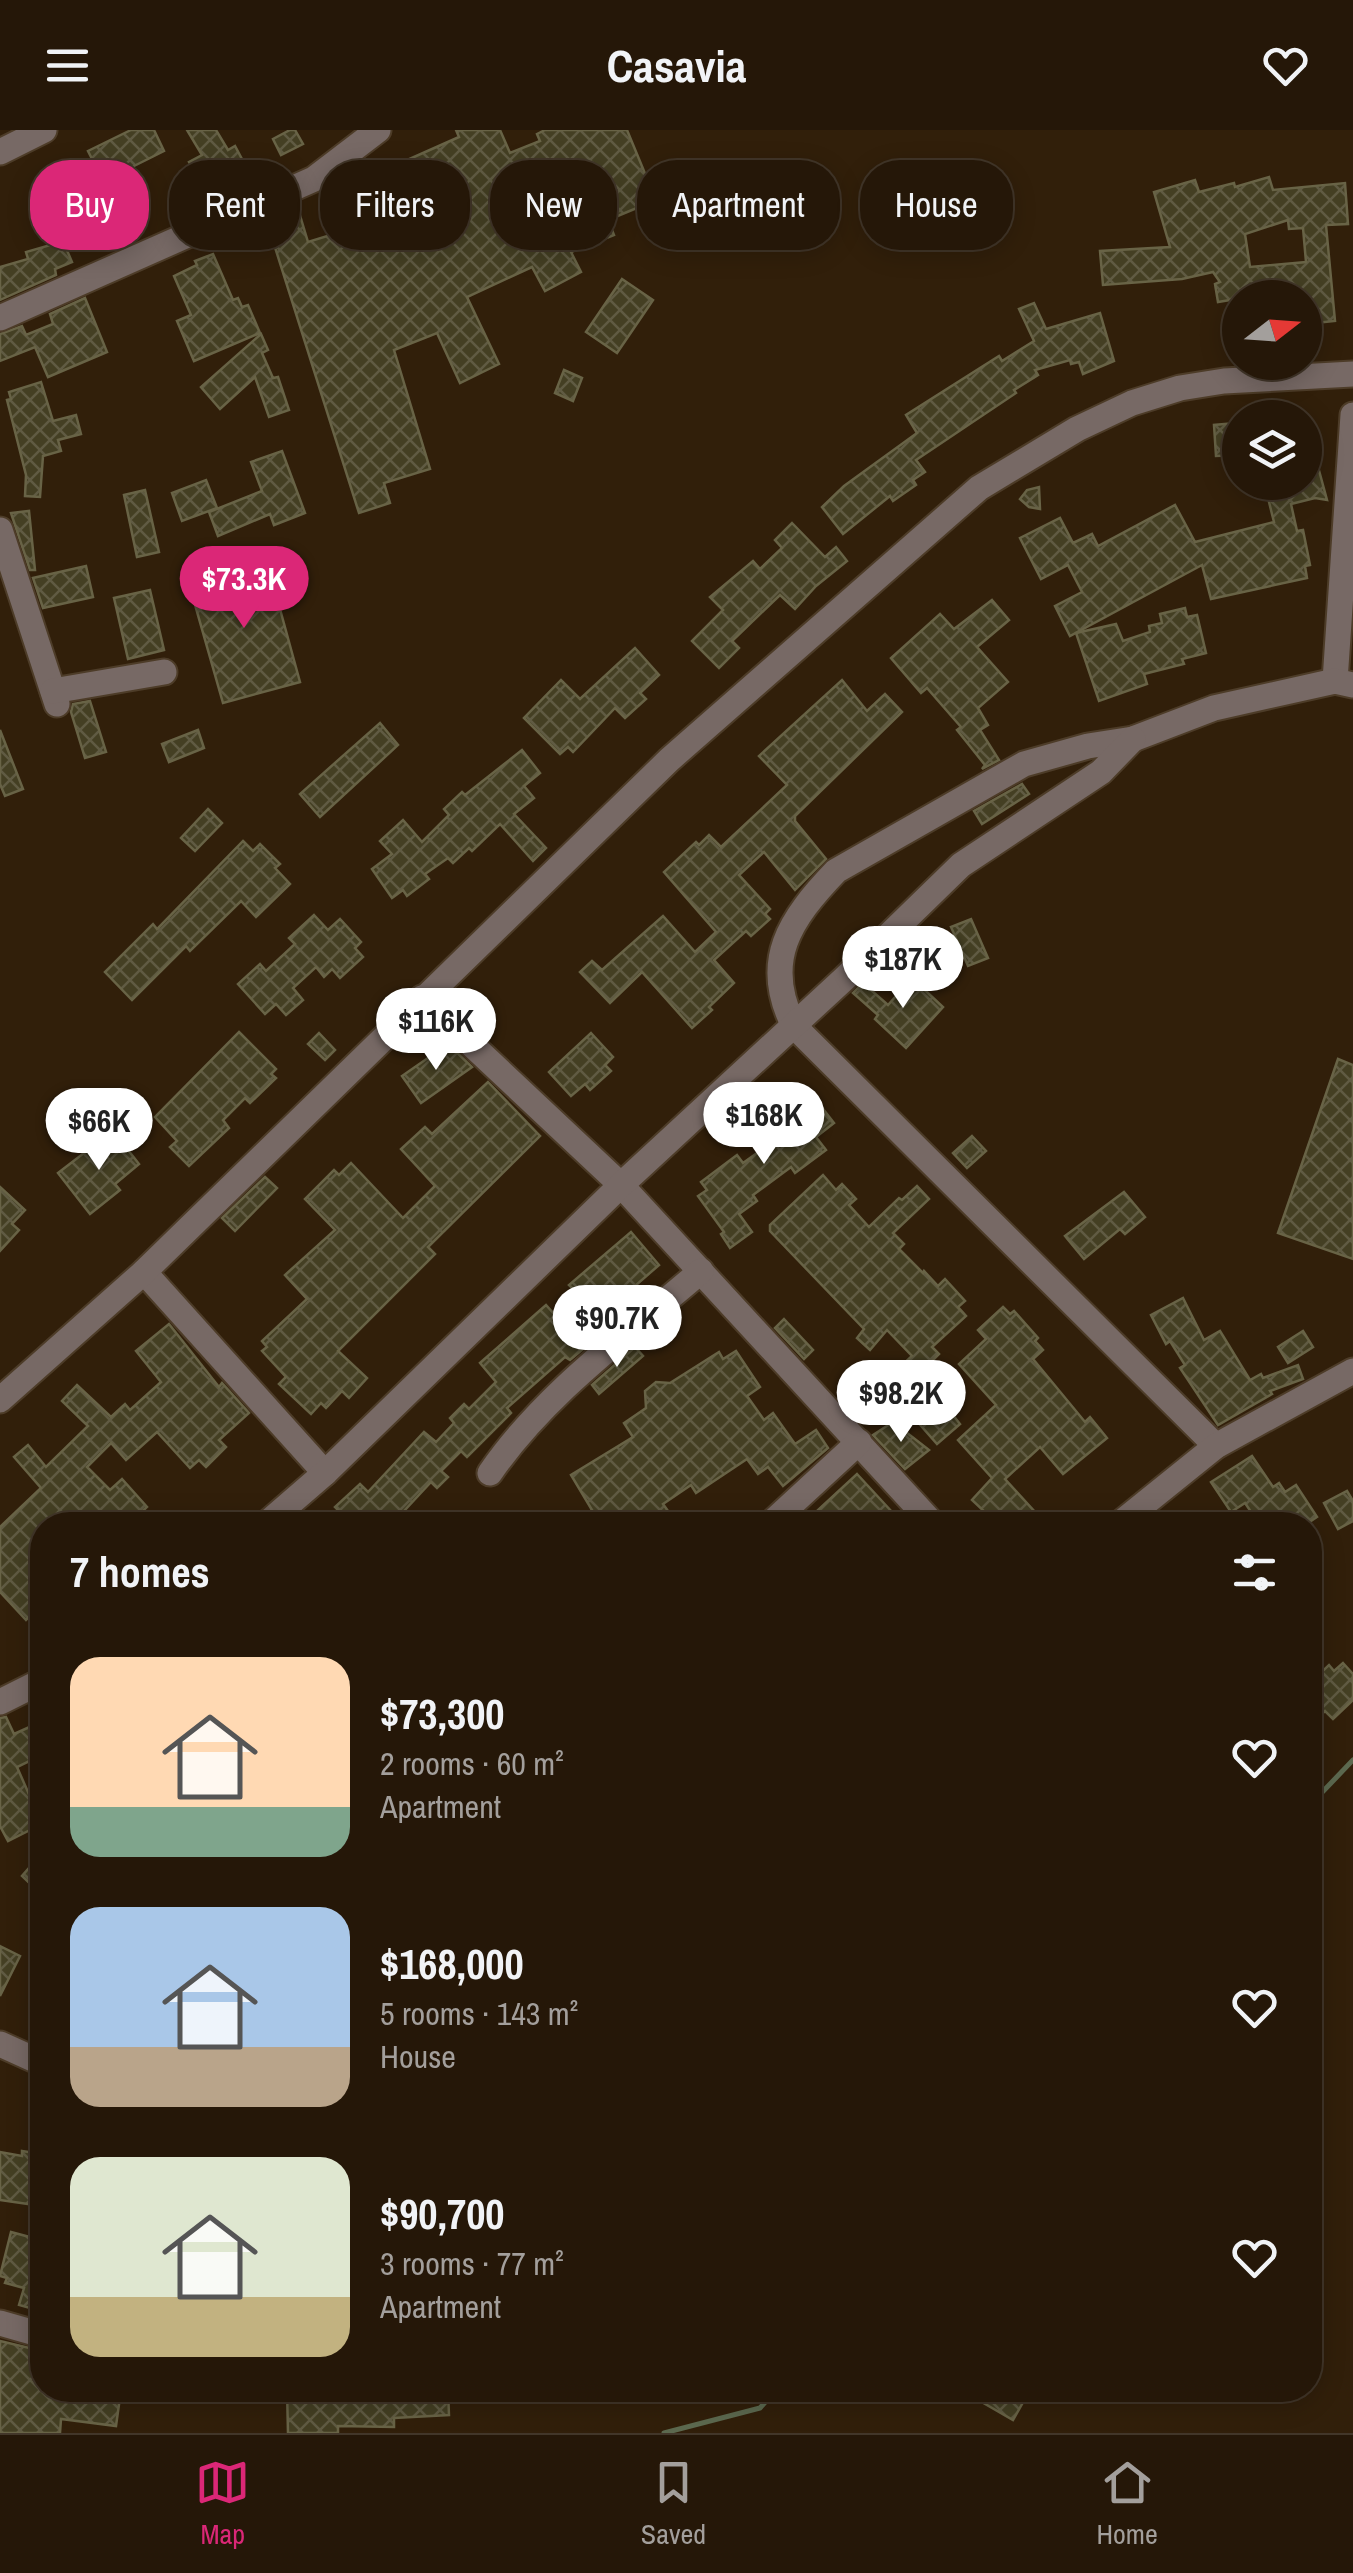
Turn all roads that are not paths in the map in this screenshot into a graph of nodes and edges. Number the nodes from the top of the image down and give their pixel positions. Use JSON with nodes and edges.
{"nodes":[{"id":1,"x":44,"y":130,"type":"edge"},
{"id":2,"x":378,"y":130,"type":"edge"},
{"id":3,"x":4,"y":143,"type":"edge"},
{"id":4,"x":0,"y":318,"type":"edge"},
{"id":5,"x":1353,"y":374,"type":"edge"},
{"id":6,"x":1353,"y":415,"type":"edge"},
{"id":7,"x":0,"y":530,"type":"edge"},
{"id":8,"x":164,"y":672,"type":"dead end"},
{"id":9,"x":1344,"y":683,"type":"edge"},
{"id":10,"x":1133,"y":739,"type":"junction"},
{"id":11,"x":422,"y":998,"type":"junction"},
{"id":12,"x":794,"y":1026,"type":"junction"},
{"id":13,"x":621,"y":1185,"type":"junction"},
{"id":14,"x":144,"y":1272,"type":"junction"},
{"id":15,"x":701,"y":1272,"type":"junction"},
{"id":16,"x":1353,"y":1370,"type":"edge"},
{"id":17,"x":0,"y":1400,"type":"edge"},
{"id":18,"x":859,"y":1442,"type":"junction"},
{"id":19,"x":1216,"y":1446,"type":"junction"},
{"id":20,"x":325,"y":1473,"type":"junction"},
{"id":21,"x":490,"y":1473,"type":"dead end"},
{"id":22,"x":285,"y":1512,"type":"edge"},
{"id":23,"x":783,"y":1512,"type":"edge"},
{"id":24,"x":922,"y":1512,"type":"edge"},
{"id":25,"x":1134,"y":1512,"type":"edge"},
{"id":26,"x":30,"y":1687,"type":"edge"},
{"id":27,"x":0,"y":1702,"type":"edge"},
{"id":28,"x":0,"y":2044,"type":"edge"},
{"id":29,"x":30,"y":2057,"type":"edge"},
{"id":30,"x":0,"y":2323,"type":"edge"},
{"id":31,"x":30,"y":2332,"type":"edge"}],
"edges":[{"from":1,"to":3,"type":"street"},
{"from":2,"to":4,"type":"street"},
{"from":5,"to":11,"type":"street"},
{"from":6,"to":9,"type":"street"},
{"from":7,"to":8,"type":"street"},
{"from":9,"to":10,"type":"street"},
{"from":10,"to":12,"type":"street"},
{"from":10,"to":12,"type":"street"},
{"from":11,"to":13,"type":"street"},
{"from":11,"to":14,"type":"street"},
{"from":12,"to":13,"type":"street"},
{"from":12,"to":19,"type":"street"},
{"from":13,"to":15,"type":"street"},
{"from":13,"to":20,"type":"street"},
{"from":14,"to":17,"type":"street"},
{"from":14,"to":20,"type":"street"},
{"from":15,"to":18,"type":"street"},
{"from":15,"to":21,"type":"street"},
{"from":16,"to":19,"type":"street"},
{"from":18,"to":23,"type":"street"},
{"from":18,"to":24,"type":"street"},
{"from":19,"to":25,"type":"street"},
{"from":20,"to":22,"type":"street"},
{"from":26,"to":27,"type":"street"},
{"from":28,"to":29,"type":"street"},
{"from":30,"to":31,"type":"street"}]}
